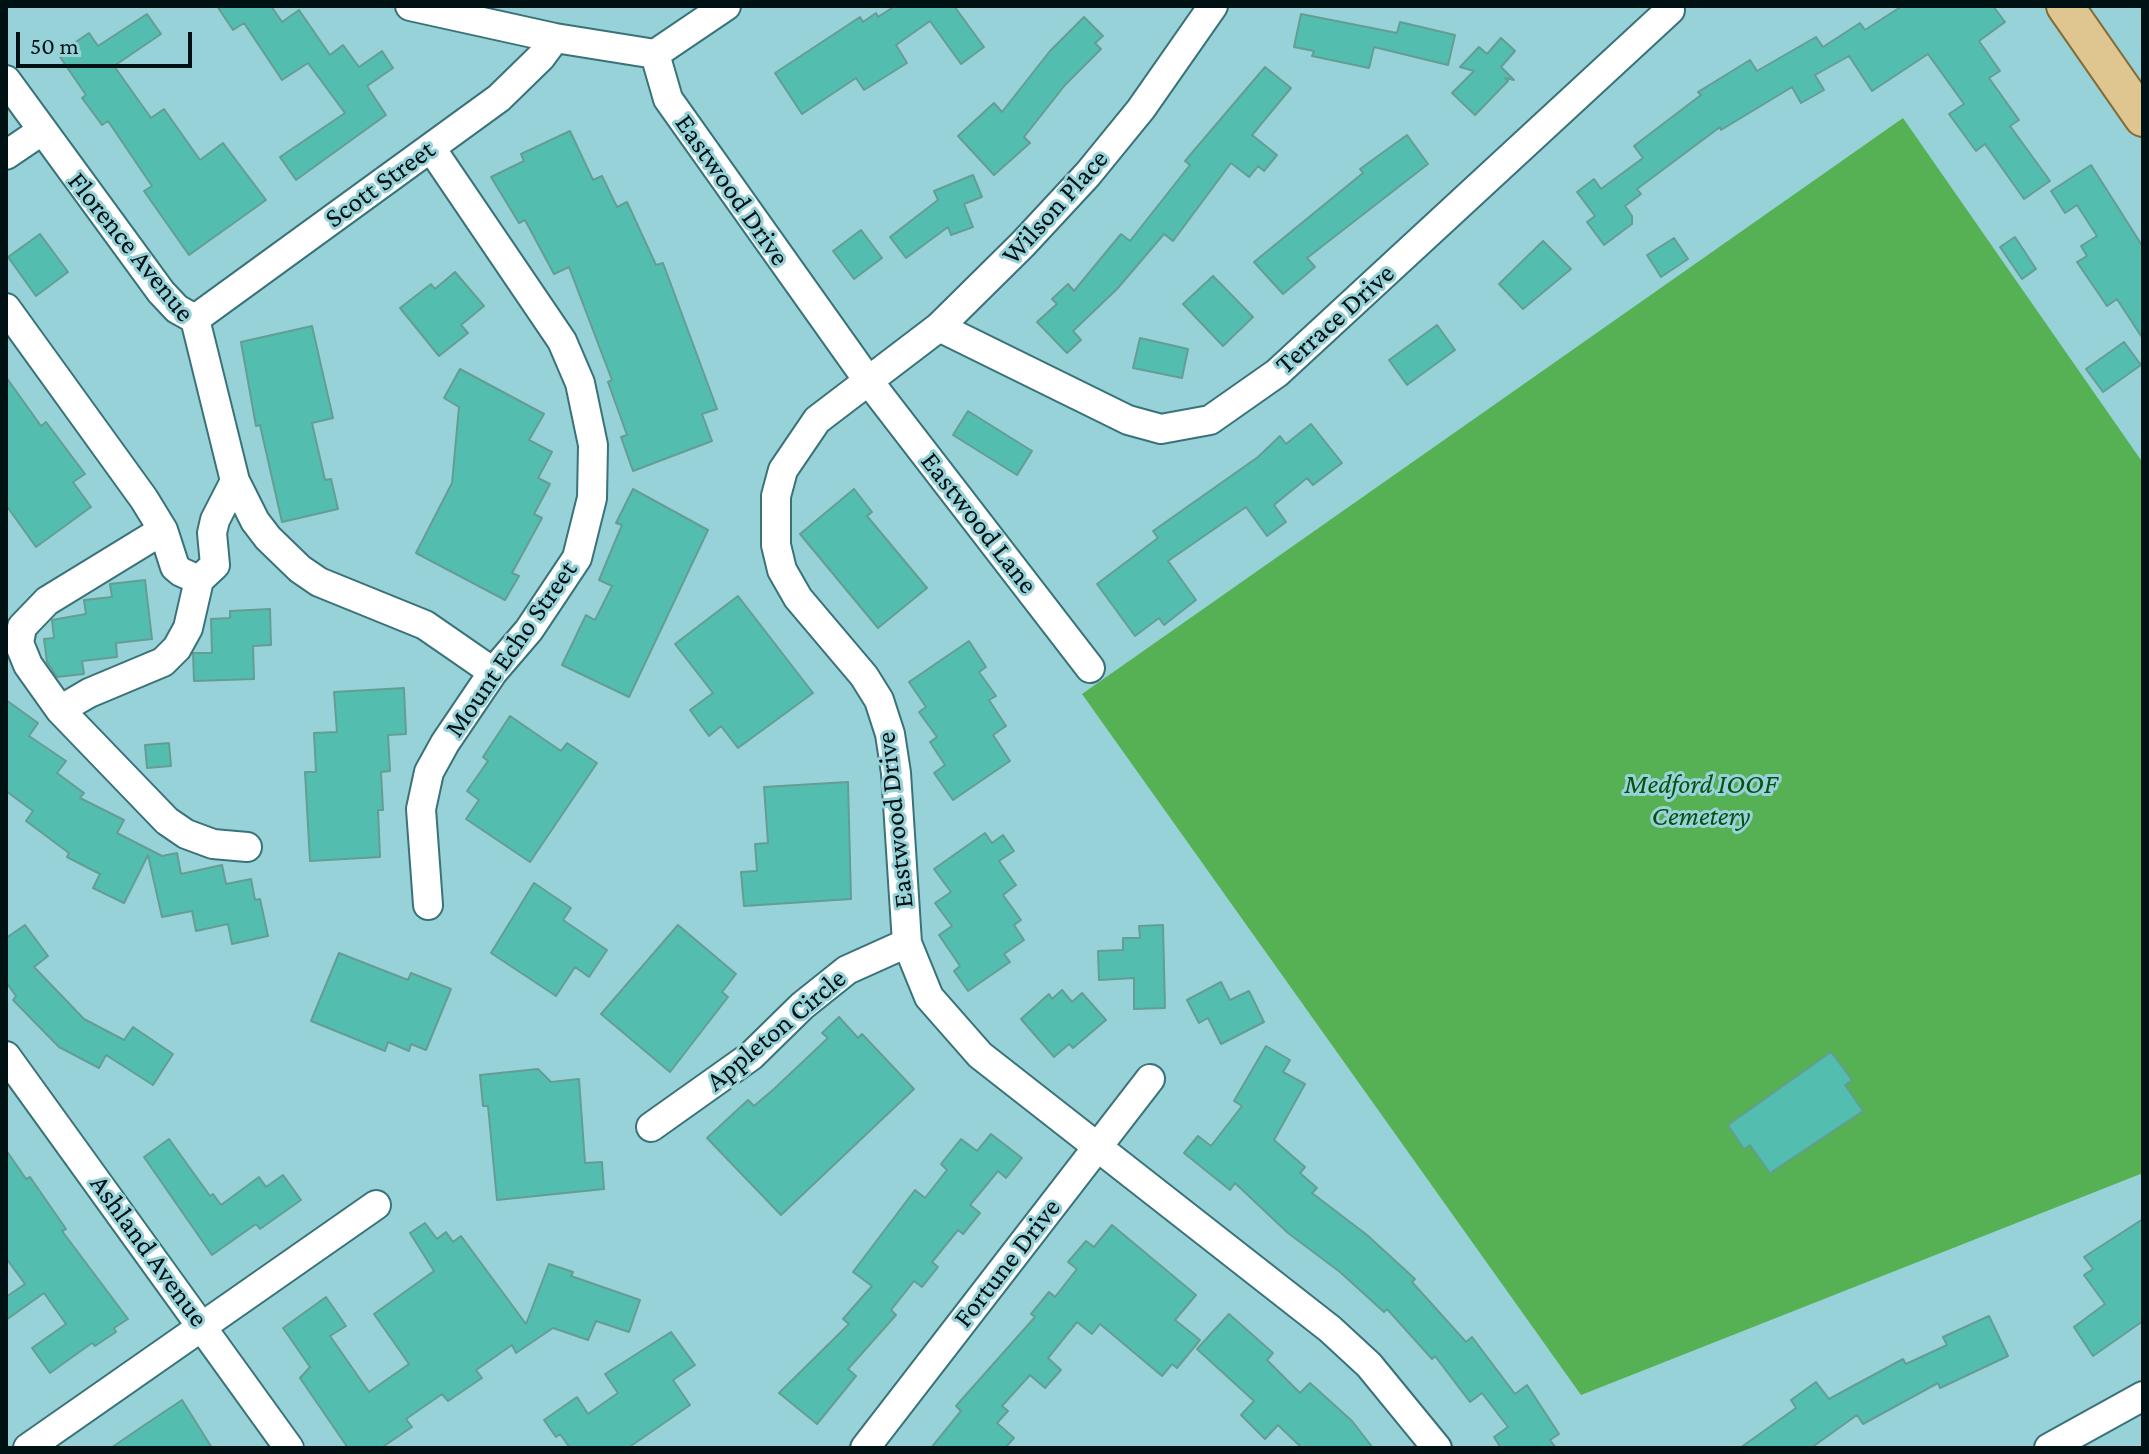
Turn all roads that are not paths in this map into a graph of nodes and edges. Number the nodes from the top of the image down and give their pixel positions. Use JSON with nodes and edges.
{"nodes":[{"id":1,"x":410,"y":6,"type":"edge"},
{"id":2,"x":726,"y":6,"type":"edge"},
{"id":3,"x":1213,"y":6,"type":"edge"},
{"id":4,"x":2065,"y":6,"type":"edge"},
{"id":5,"x":1670,"y":7,"type":"edge"},
{"id":6,"x":555,"y":38,"type":"junction"},
{"id":7,"x":655,"y":54,"type":"junction"},
{"id":8,"x":6,"y":80,"type":"edge"},
{"id":9,"x":2143,"y":118,"type":"edge"},
{"id":10,"x":40,"y":132,"type":"junction"},
{"id":11,"x":431,"y":148,"type":"junction"},
{"id":12,"x":6,"y":155,"type":"edge"},
{"id":13,"x":6,"y":308,"type":"edge"},
{"id":14,"x":195,"y":319,"type":"junction"},
{"id":15,"x":939,"y":327,"type":"junction"},
{"id":16,"x":867,"y":379,"type":"junction"},
{"id":17,"x":235,"y":481,"type":"junction"},
{"id":18,"x":163,"y":530,"type":"junction"},
{"id":19,"x":199,"y":580,"type":"junction"},
{"id":20,"x":1090,"y":668,"type":"dead end"},
{"id":21,"x":493,"y":672,"type":"junction"},
{"id":22,"x":60,"y":710,"type":"junction"},
{"id":23,"x":247,"y":847,"type":"dead end"},
{"id":24,"x":428,"y":905,"type":"dead end"},
{"id":25,"x":907,"y":943,"type":"junction"},
{"id":26,"x":6,"y":1056,"type":"edge"},
{"id":27,"x":1150,"y":1079,"type":"dead end"},
{"id":28,"x":651,"y":1127,"type":"dead end"},
{"id":29,"x":1097,"y":1148,"type":"junction"},
{"id":30,"x":376,"y":1205,"type":"dead end"},
{"id":31,"x":204,"y":1325,"type":"junction"},
{"id":32,"x":2143,"y":1396,"type":"edge"},
{"id":33,"x":28,"y":1448,"type":"edge"},
{"id":34,"x":289,"y":1448,"type":"edge"},
{"id":35,"x":865,"y":1448,"type":"edge"},
{"id":36,"x":1437,"y":1448,"type":"edge"},
{"id":37,"x":2049,"y":1448,"type":"edge"}],
"edges":[{"from":1,"to":6,"type":"street"},
{"from":2,"to":7,"type":"street"},
{"from":3,"to":15,"type":"street","name":"Wilson Place"},
{"from":4,"to":9,"type":"main road"},
{"from":5,"to":15,"type":"street","name":"Terrace Drive"},
{"from":6,"to":7,"type":"street"},
{"from":6,"to":11,"type":"street","name":"Scott Street"},
{"from":7,"to":16,"type":"street","name":"Eastwood Drive"},
{"from":8,"to":10,"type":"street","name":"Florence Avenue"},
{"from":10,"to":12,"type":"street"},
{"from":10,"to":14,"type":"street","name":"Florence Avenue"},
{"from":11,"to":14,"type":"street","name":"Scott Street"},
{"from":11,"to":21,"type":"street","name":"Mount Echo Street"},
{"from":13,"to":18,"type":"street"},
{"from":14,"to":17,"type":"street","name":"Florence Avenue"},
{"from":15,"to":16,"type":"street","name":"Wilson Place"},
{"from":16,"to":20,"type":"street","name":"Eastwood Lane"},
{"from":16,"to":25,"type":"street","name":"Eastwood Drive"},
{"from":17,"to":19,"type":"street"},
{"from":17,"to":21,"type":"street","name":"Florence Avenue"},
{"from":18,"to":19,"type":"street"},
{"from":18,"to":22,"type":"street"},
{"from":19,"to":22,"type":"street"},
{"from":21,"to":24,"type":"street","name":"Mount Echo Street"},
{"from":22,"to":23,"type":"street"},
{"from":25,"to":28,"type":"street","name":"Appleton Circle"},
{"from":25,"to":29,"type":"street","name":"Eastwood Drive"},
{"from":26,"to":31,"type":"street","name":"Ashland Avenue"},
{"from":27,"to":29,"type":"street","name":"Fortune Drive"},
{"from":29,"to":35,"type":"street","name":"Fortune Drive"},
{"from":29,"to":36,"type":"street","name":"Eastwood Drive"},
{"from":30,"to":31,"type":"street"},
{"from":31,"to":33,"type":"street"},
{"from":31,"to":34,"type":"street","name":"Ashland Avenue"},
{"from":32,"to":37,"type":"street"}]}
